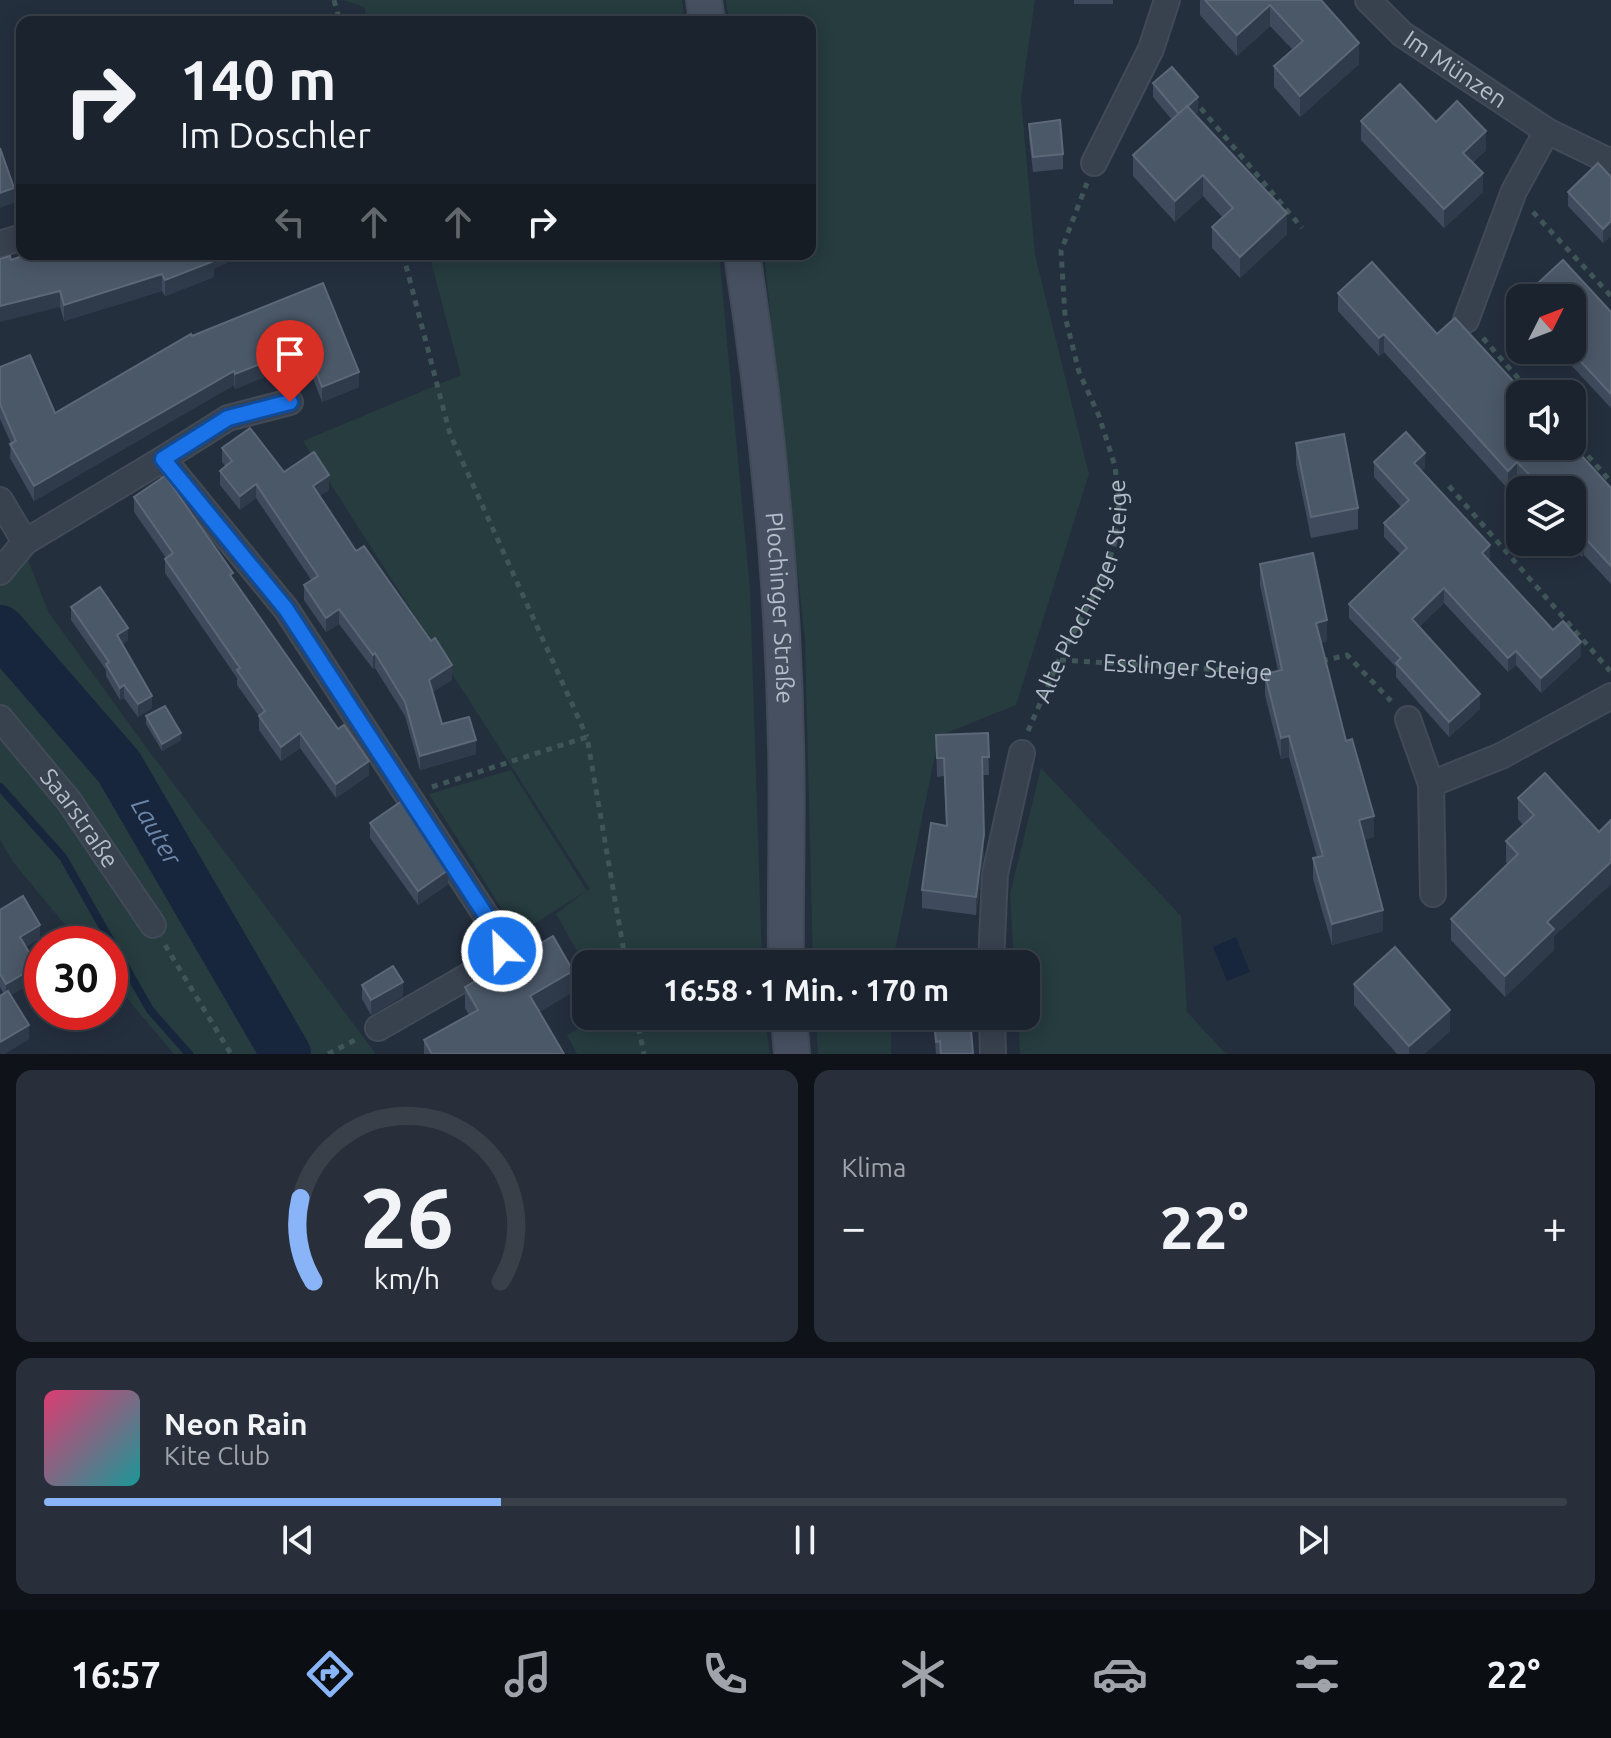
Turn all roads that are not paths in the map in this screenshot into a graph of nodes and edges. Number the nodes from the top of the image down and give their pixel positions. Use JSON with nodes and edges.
{"nodes":[{"id":1,"x":1167,"y":0,"type":"edge"},
{"id":2,"x":1368,"y":0,"type":"edge"},
{"id":3,"x":1547,"y":131,"type":"junction"},
{"id":4,"x":1611,"y":162,"type":"edge"},
{"id":5,"x":1094,"y":163,"type":"road end"},
{"id":6,"x":743,"y":260,"type":"edge"},
{"id":7,"x":1466,"y":320,"type":"road end"},
{"id":8,"x":290,"y":402,"type":"dead end"},
{"id":9,"x":163,"y":459,"type":"junction"},
{"id":10,"x":0,"y":500,"type":"edge"},
{"id":11,"x":25,"y":542,"type":"junction"},
{"id":12,"x":0,"y":572,"type":"edge"},
{"id":13,"x":1611,"y":696,"type":"edge"},
{"id":14,"x":0,"y":718,"type":"edge"},
{"id":15,"x":1408,"y":719,"type":"road end"},
{"id":16,"x":1022,"y":753,"type":"road end"},
{"id":17,"x":1431,"y":784,"type":"junction"},
{"id":18,"x":1433,"y":894,"type":"dead end"},
{"id":19,"x":153,"y":925,"type":"road end"},
{"id":20,"x":786,"y":950,"type":"edge"},
{"id":21,"x":992,"y":950,"type":"edge"},
{"id":22,"x":378,"y":1028,"type":"dead end"},
{"id":23,"x":790,"y":1030,"type":"edge"},
{"id":24,"x":992,"y":1030,"type":"edge"},
{"id":25,"x":792,"y":1054,"type":"edge"},
{"id":26,"x":993,"y":1054,"type":"edge"}],
"edges":[{"from":1,"to":5,"type":"street"},
{"from":2,"to":3,"type":"street","name":"Im Münzen"},
{"from":3,"to":4,"type":"street","name":"Im Münzen"},
{"from":3,"to":7,"type":"street"},
{"from":6,"to":20,"type":"main road","name":"Plochinger Straße"},
{"from":8,"to":9,"type":"street"},
{"from":9,"to":11,"type":"street"},
{"from":9,"to":22,"type":"street"},
{"from":10,"to":11,"type":"street"},
{"from":11,"to":12,"type":"street"},
{"from":13,"to":17,"type":"street"},
{"from":14,"to":19,"type":"street","name":"Saarstraße"},
{"from":15,"to":17,"type":"street"},
{"from":16,"to":21,"type":"street"},
{"from":17,"to":18,"type":"street"},
{"from":23,"to":25,"type":"main road"},
{"from":24,"to":26,"type":"street"}]}
